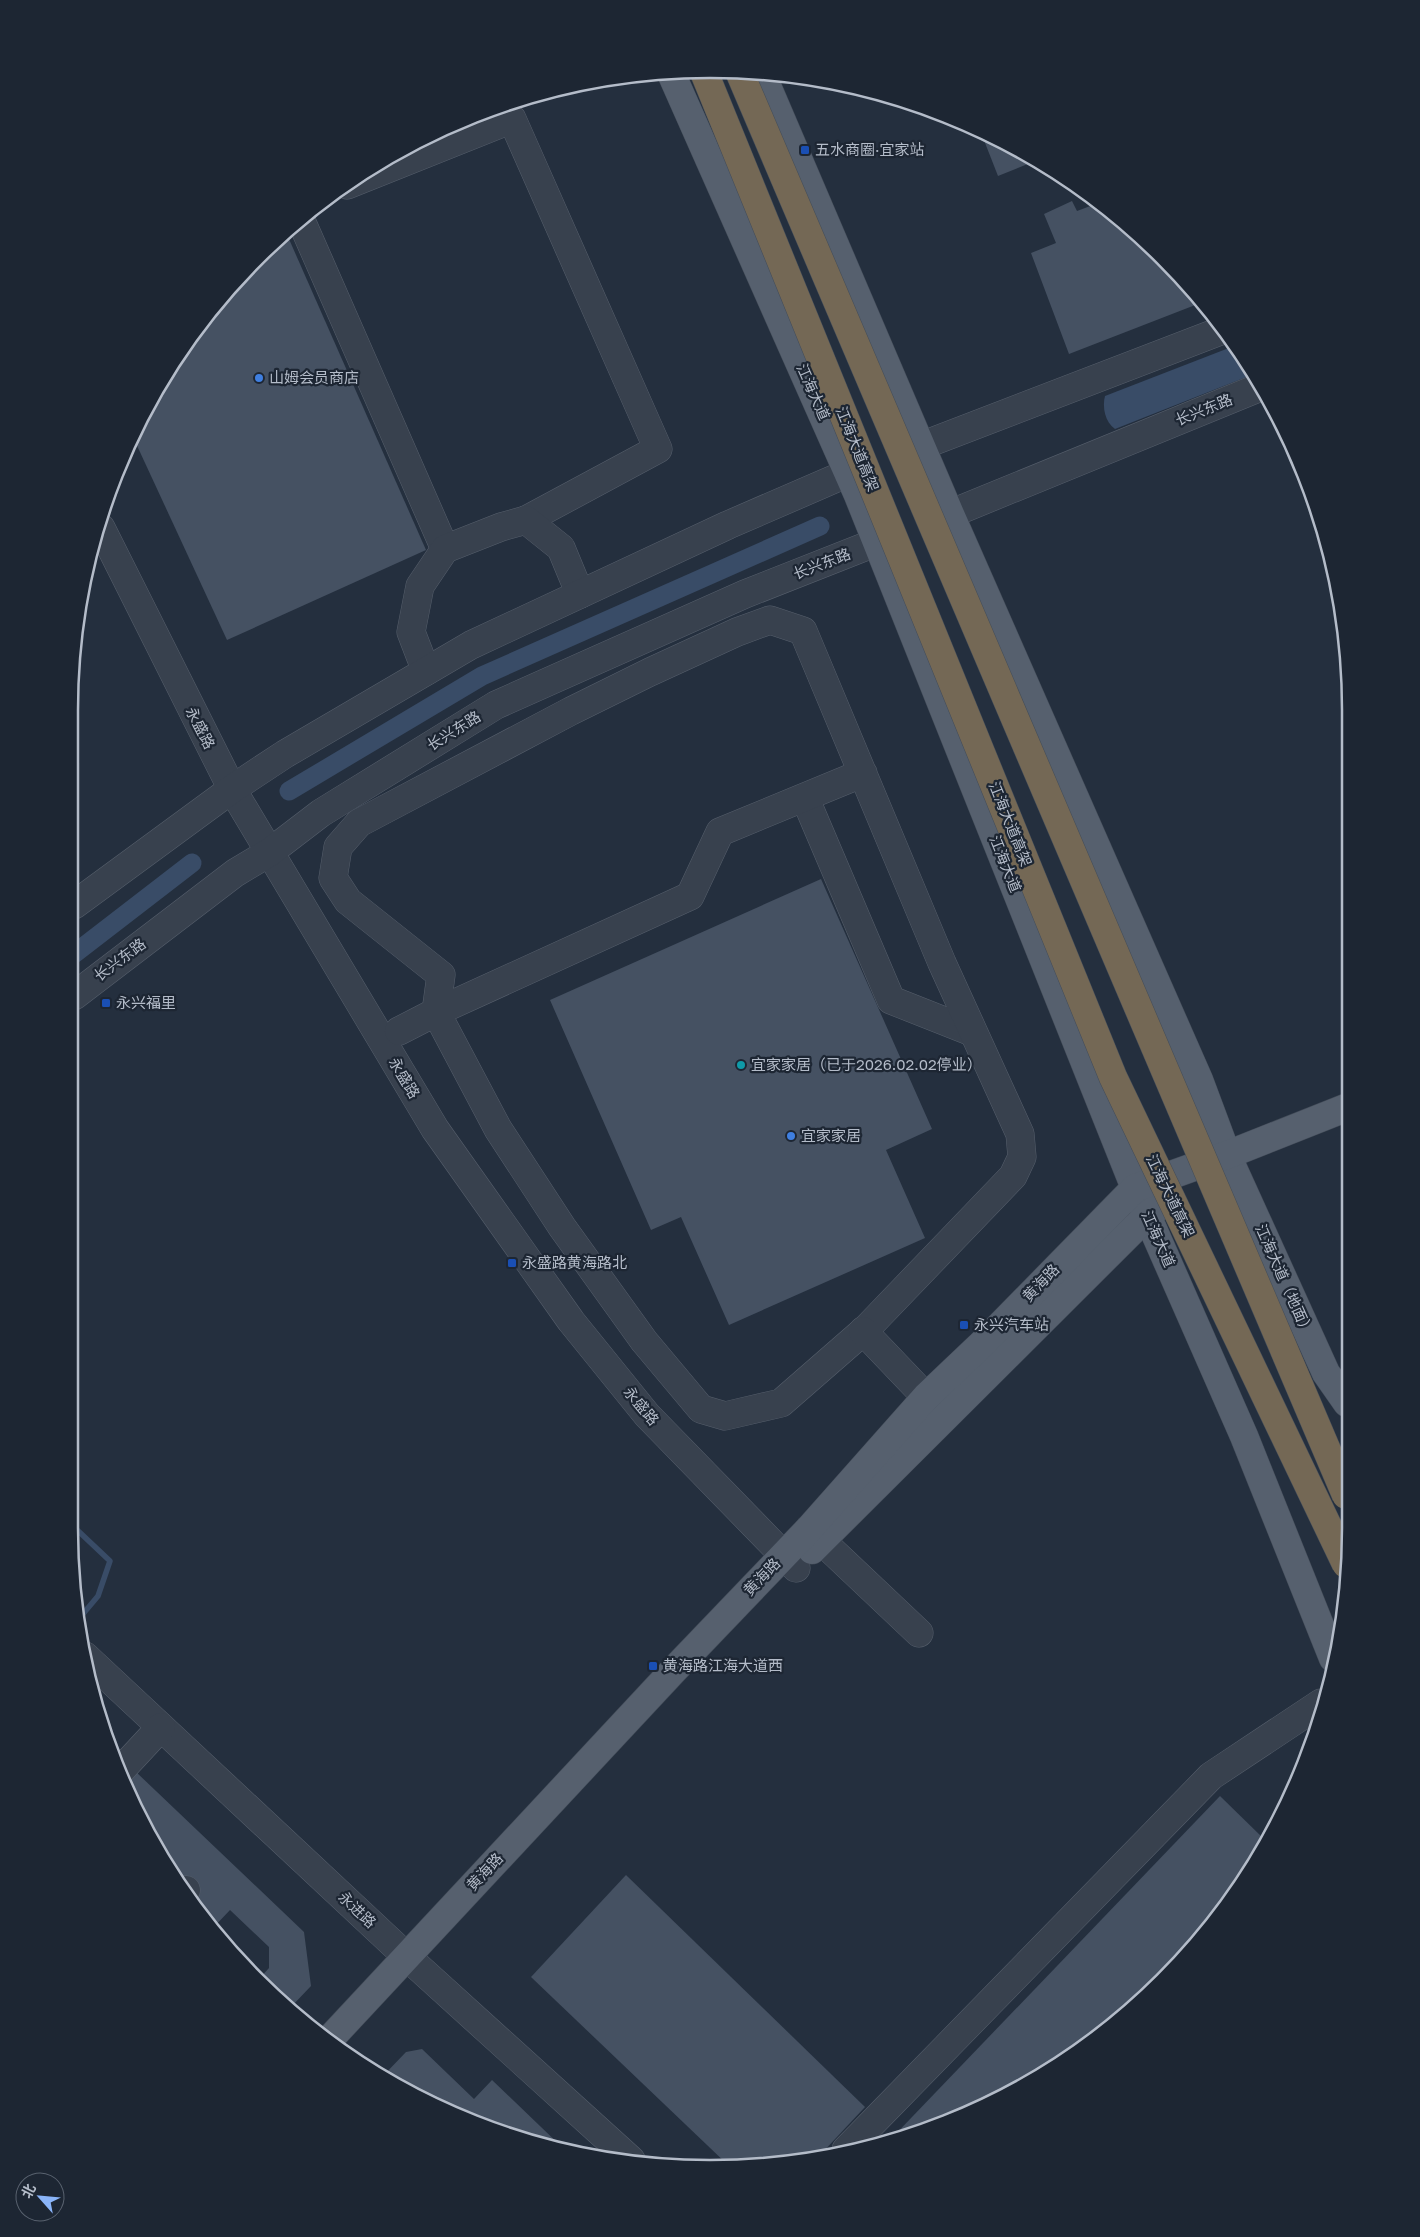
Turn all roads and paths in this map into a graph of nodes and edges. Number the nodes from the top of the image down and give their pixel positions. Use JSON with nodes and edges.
{"nodes":[{"id":1,"x":706,"y":78,"type":"edge"},
{"id":2,"x":674,"y":79,"type":"edge"},
{"id":3,"x":743,"y":79,"type":"edge"},
{"id":4,"x":765,"y":80,"type":"edge"},
{"id":5,"x":376,"y":174,"type":"edge"},
{"id":6,"x":303,"y":226,"type":"edge"},
{"id":7,"x":1217,"y":332,"type":"edge"},
{"id":8,"x":1255,"y":389,"type":"edge"},
{"id":9,"x":921,"y":446,"type":"junction"},
{"id":10,"x":848,"y":473,"type":"junction"},
{"id":11,"x":950,"y":514,"type":"junction"},
{"id":12,"x":526,"y":520,"type":"junction"},
{"id":13,"x":103,"y":532,"type":"edge"},
{"id":14,"x":877,"y":542,"type":"junction"},
{"id":15,"x":445,"y":549,"type":"junction"},
{"id":16,"x":580,"y":594,"type":"junction"},
{"id":17,"x":426,"y":671,"type":"junction"},
{"id":18,"x":862,"y":774,"type":"junction"},
{"id":19,"x":232,"y":789,"type":"junction"},
{"id":20,"x":805,"y":798,"type":"junction"},
{"id":21,"x":270,"y":852,"type":"junction"},
{"id":22,"x":77,"y":903,"type":"edge"},
{"id":23,"x":77,"y":994,"type":"edge"},
{"id":24,"x":436,"y":1012,"type":"junction"},
{"id":25,"x":399,"y":1031,"type":"dead end"},
{"id":26,"x":972,"y":1032,"type":"junction"},
{"id":27,"x":1342,"y":1108,"type":"edge"},
{"id":28,"x":1227,"y":1155,"type":"junction"},
{"id":29,"x":1135,"y":1188,"type":"junction"},
{"id":30,"x":1148,"y":1215,"type":"junction"},
{"id":31,"x":863,"y":1331,"type":"junction"},
{"id":32,"x":1342,"y":1397,"type":"edge"},
{"id":33,"x":926,"y":1398,"type":"junction"},
{"id":34,"x":1342,"y":1486,"type":"edge"},
{"id":35,"x":815,"y":1535,"type":"junction"},
{"id":36,"x":1341,"y":1554,"type":"edge"},
{"id":37,"x":789,"y":1562,"type":"junction"},
{"id":38,"x":919,"y":1632,"type":"dead end"},
{"id":39,"x":1330,"y":1650,"type":"edge"},
{"id":40,"x":93,"y":1663,"type":"edge"},
{"id":41,"x":1316,"y":1706,"type":"edge"},
{"id":42,"x":161,"y":1727,"type":"junction"},
{"id":43,"x":125,"y":1766,"type":"edge"},
{"id":44,"x":413,"y":1962,"type":"junction"},
{"id":45,"x":334,"y":2035,"type":"edge"},
{"id":46,"x":347,"y":2045,"type":"edge"},
{"id":47,"x":853,"y":2143,"type":"edge"},
{"id":48,"x":624,"y":2153,"type":"edge"}],
"edges":[{"from":1,"to":36,"type":"highway","name":"江海大道高架","bridge":true},
{"from":2,"to":10,"type":"main road","name":"江海大道"},
{"from":3,"to":34,"type":"highway","bridge":true},
{"from":4,"to":9,"type":"main road"},
{"from":5,"to":12,"type":"street"},
{"from":6,"to":15,"type":"street"},
{"from":7,"to":9,"type":"street"},
{"from":8,"to":11,"type":"street","name":"长兴东路"},
{"from":9,"to":11,"type":"main road"},
{"from":10,"to":14,"type":"main road","name":"江海大道"},
{"from":10,"to":16,"type":"street"},
{"from":11,"to":28,"type":"main road"},
{"from":12,"to":15,"type":"street"},
{"from":12,"to":16,"type":"street"},
{"from":13,"to":19,"type":"street","name":"永盛路"},
{"from":14,"to":21,"type":"street","name":"长兴东路"},
{"from":14,"to":29,"type":"main road","name":"江海大道"},
{"from":15,"to":17,"type":"street"},
{"from":16,"to":17,"type":"street"},
{"from":17,"to":19,"type":"street"},
{"from":18,"to":20,"type":"street"},
{"from":18,"to":24,"type":"street"},
{"from":18,"to":26,"type":"street"},
{"from":19,"to":21,"type":"street","name":"永盛路"},
{"from":19,"to":22,"type":"street"},
{"from":20,"to":24,"type":"street"},
{"from":20,"to":26,"type":"street"},
{"from":21,"to":23,"type":"street","name":"长兴东路"},
{"from":21,"to":37,"type":"street","name":"永盛路"},
{"from":24,"to":25,"type":"street"},
{"from":24,"to":31,"type":"street"},
{"from":26,"to":31,"type":"street"},
{"from":27,"to":28,"type":"main road","name":"黄海路"},
{"from":28,"to":29,"type":"main road","name":"黄海路"},
{"from":28,"to":30,"type":"main road","name":"黄海路"},
{"from":28,"to":32,"type":"main road","name":"江海大道（地面）"},
{"from":29,"to":30,"type":"main road","name":"江海大道"},
{"from":29,"to":33,"type":"main road","name":"黄海路"},
{"from":30,"to":35,"type":"main road","name":"黄海路"},
{"from":30,"to":39,"type":"main road","name":"江海大道"},
{"from":31,"to":33,"type":"street"},
{"from":33,"to":35,"type":"main road","name":"黄海路"},
{"from":35,"to":37,"type":"main road","name":"黄海路"},
{"from":35,"to":38,"type":"street"},
{"from":37,"to":44,"type":"main road","name":"黄海路"},
{"from":40,"to":42,"type":"street","name":"永进路"},
{"from":41,"to":47,"type":"street"},
{"from":42,"to":43,"type":"street"},
{"from":42,"to":44,"type":"street","name":"永进路"},
{"from":44,"to":45,"type":"main road","name":"黄海路"},
{"from":44,"to":46,"type":"main road","name":"黄海路"},
{"from":44,"to":48,"type":"street","name":"永进路"}]}
